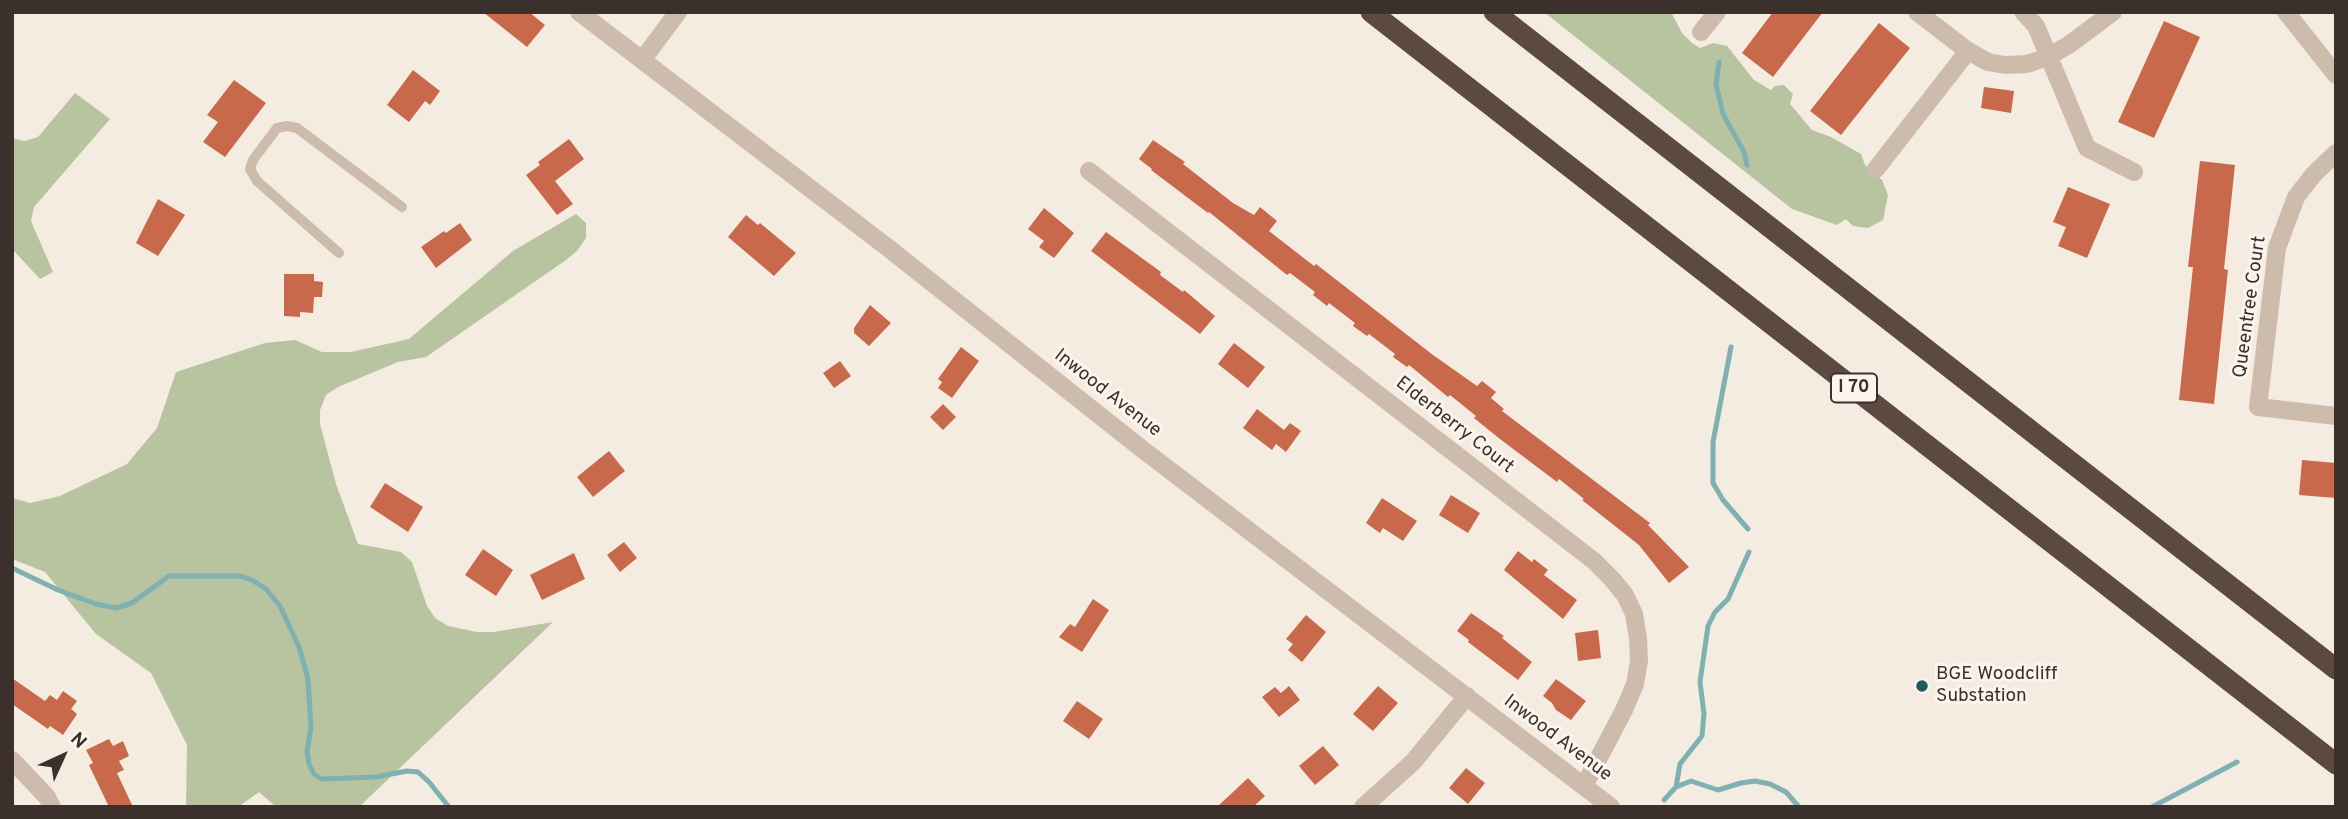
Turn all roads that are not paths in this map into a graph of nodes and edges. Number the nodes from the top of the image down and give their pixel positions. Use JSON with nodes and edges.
{"nodes":[{"id":1,"x":579,"y":12,"type":"edge"},
{"id":2,"x":678,"y":12,"type":"edge"},
{"id":3,"x":1371,"y":12,"type":"edge"},
{"id":4,"x":1494,"y":12,"type":"edge"},
{"id":5,"x":1717,"y":12,"type":"edge"},
{"id":6,"x":1917,"y":12,"type":"edge"},
{"id":7,"x":2023,"y":12,"type":"edge"},
{"id":8,"x":2113,"y":12,"type":"edge"},
{"id":9,"x":2286,"y":12,"type":"edge"},
{"id":10,"x":1701,"y":33,"type":"dead end"},
{"id":11,"x":1968,"y":51,"type":"junction"},
{"id":12,"x":2048,"y":57,"type":"junction"},
{"id":13,"x":643,"y":59,"type":"junction"},
{"id":14,"x":2336,"y":75,"type":"edge"},
{"id":15,"x":2336,"y":153,"type":"edge"},
{"id":16,"x":1876,"y":169,"type":"dead end"},
{"id":17,"x":1089,"y":171,"type":"dead end"},
{"id":18,"x":2134,"y":172,"type":"dead end"},
{"id":19,"x":401,"y":207,"type":"dead end"},
{"id":20,"x":339,"y":253,"type":"dead end"},
{"id":21,"x":2336,"y":416,"type":"edge"},
{"id":22,"x":2336,"y":669,"type":"edge"},
{"id":23,"x":1467,"y":696,"type":"junction"},
{"id":24,"x":2334,"y":759,"type":"edge"},
{"id":25,"x":12,"y":760,"type":"edge"},
{"id":26,"x":1584,"y":786,"type":"junction"},
{"id":27,"x":52,"y":807,"type":"edge"},
{"id":28,"x":1363,"y":807,"type":"edge"},
{"id":29,"x":1611,"y":807,"type":"edge"}],
"edges":[{"from":1,"to":13,"type":"street","name":"Inwood Avenue"},
{"from":2,"to":13,"type":"street"},
{"from":3,"to":24,"type":"highway","number":"I 70"},
{"from":4,"to":22,"type":"highway"},
{"from":5,"to":10,"type":"street"},
{"from":6,"to":11,"type":"street"},
{"from":7,"to":12,"type":"street"},
{"from":8,"to":12,"type":"street"},
{"from":9,"to":14,"type":"street"},
{"from":11,"to":12,"type":"street"},
{"from":11,"to":16,"type":"street"},
{"from":12,"to":18,"type":"street"},
{"from":13,"to":23,"type":"street","name":"Inwood Avenue"},
{"from":15,"to":21,"type":"street","name":"Queentree Court"},
{"from":17,"to":26,"type":"street","name":"Elderberry Court"},
{"from":19,"to":20,"type":"lane"},
{"from":23,"to":26,"type":"street","name":"Inwood Avenue"},
{"from":23,"to":28,"type":"street"},
{"from":25,"to":27,"type":"street"},
{"from":26,"to":29,"type":"street","name":"Inwood Avenue"}]}
